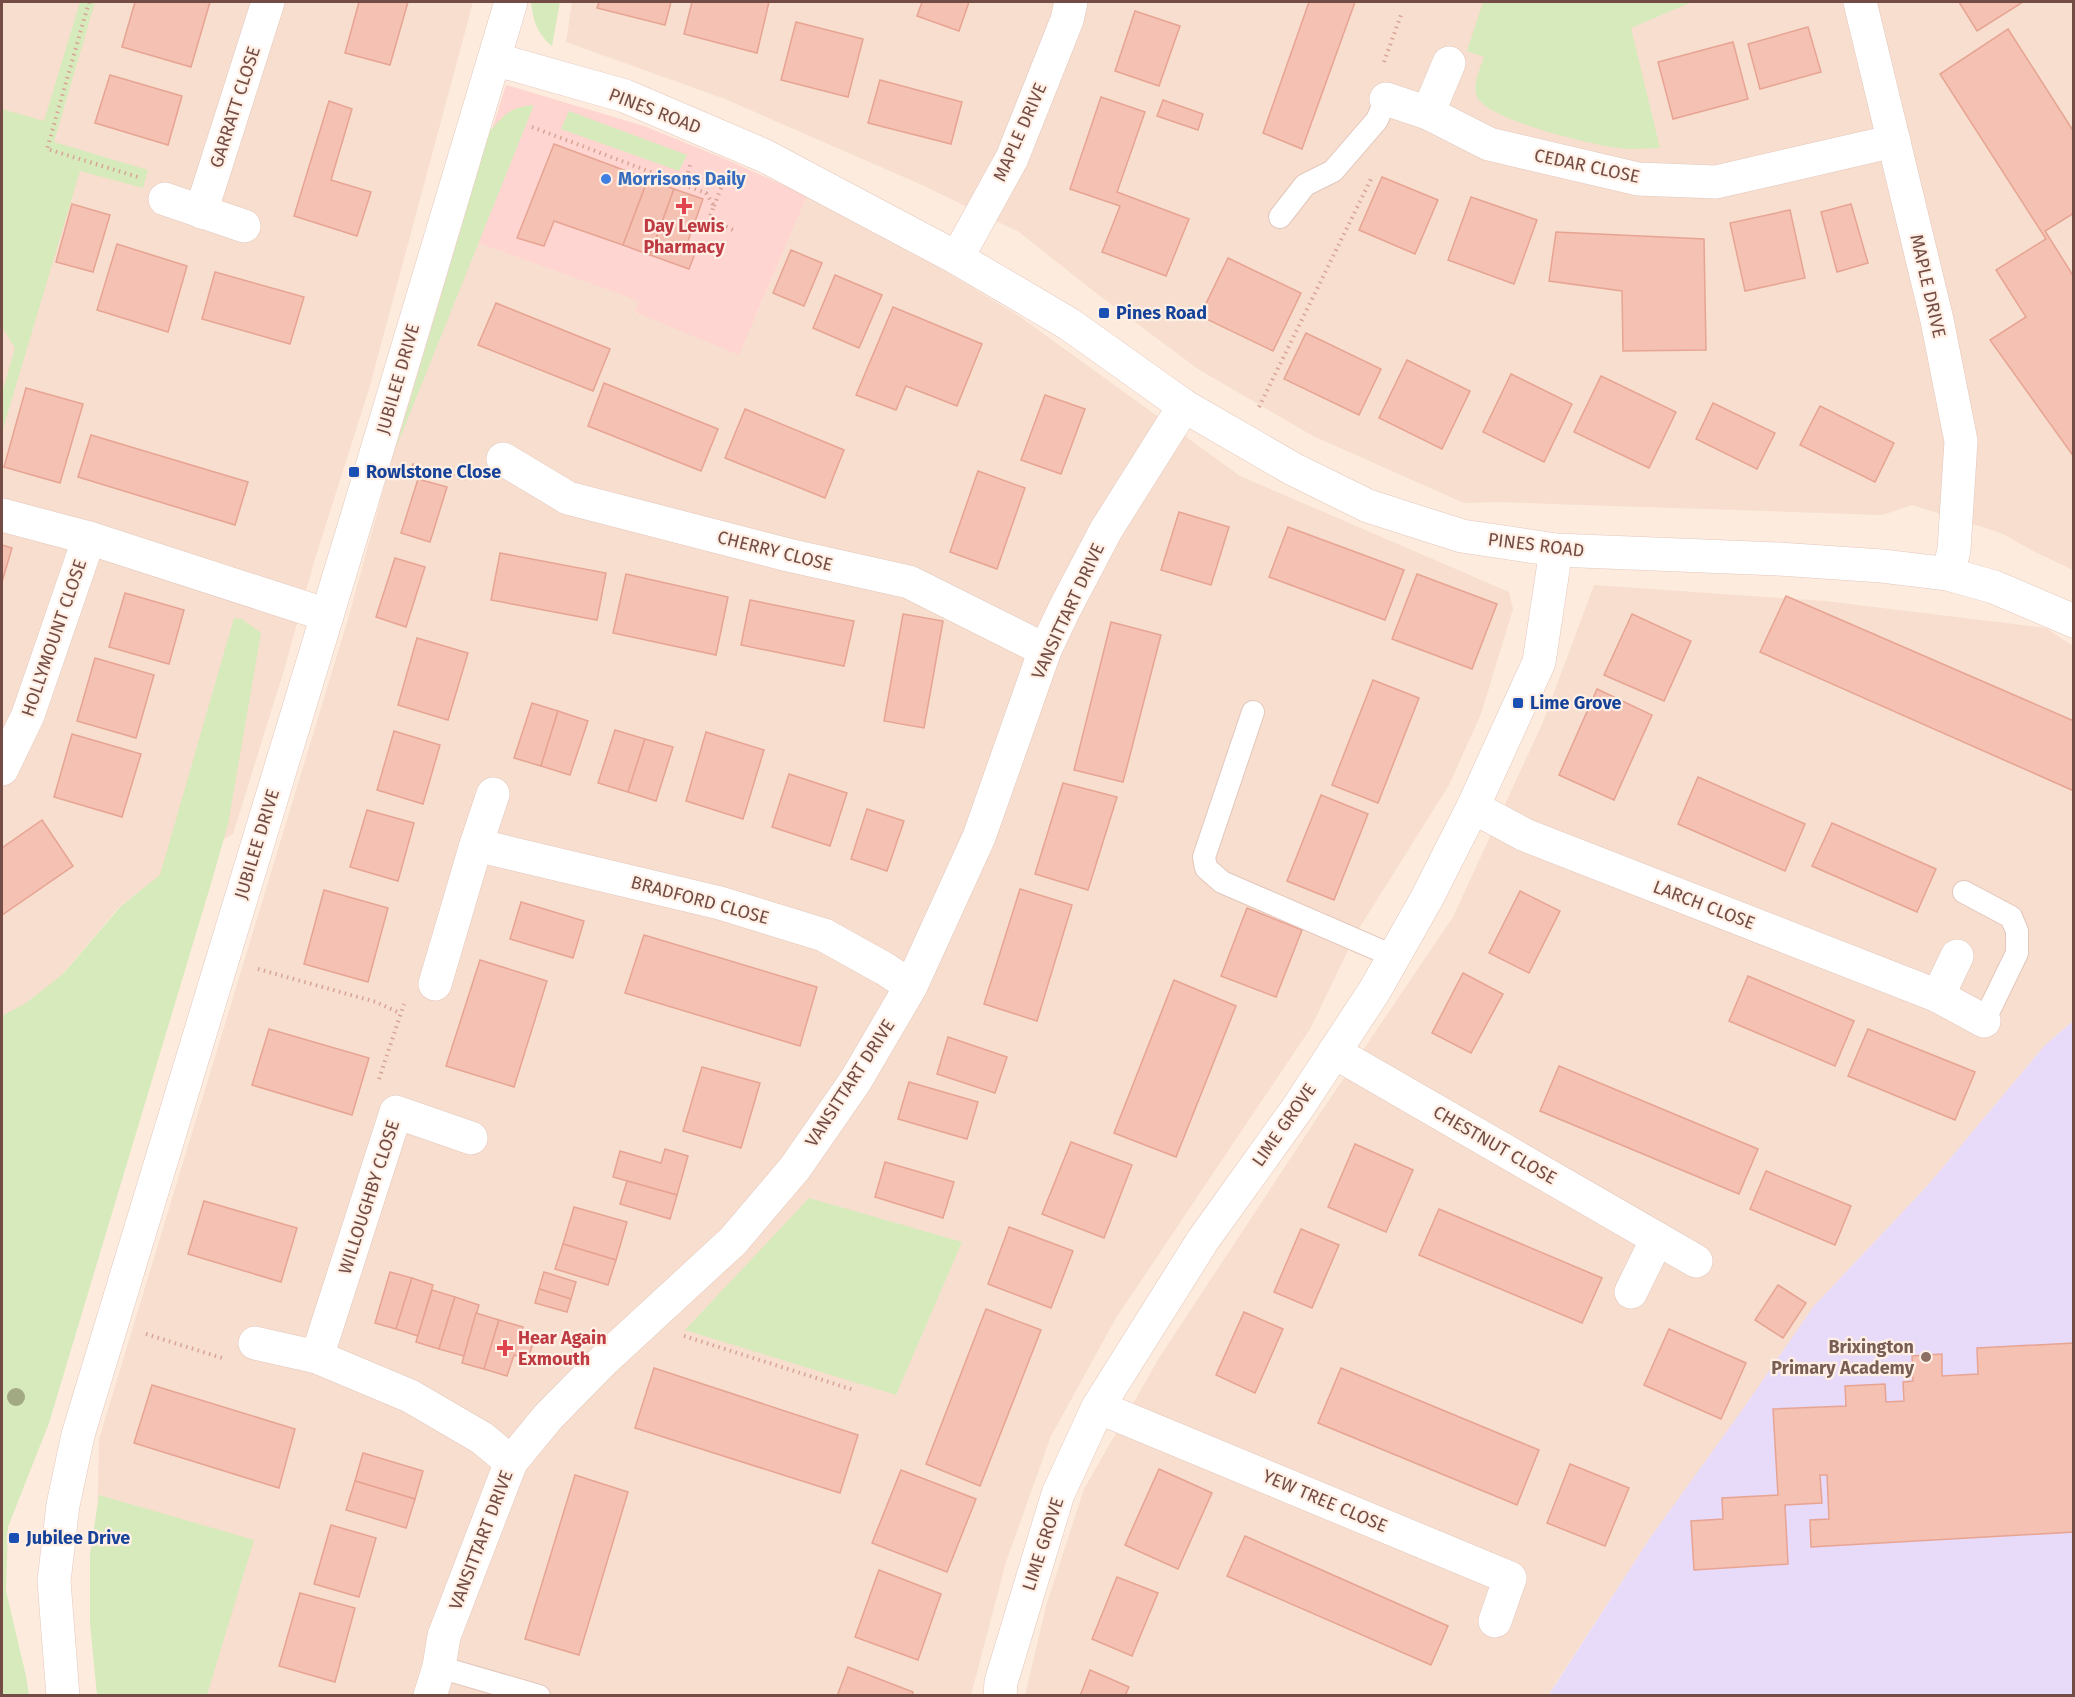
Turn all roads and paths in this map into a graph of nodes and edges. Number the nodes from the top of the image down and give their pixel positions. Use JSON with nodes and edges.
{"nodes":[{"id":1,"x":89,"y":2,"type":"edge"},
{"id":2,"x":268,"y":2,"type":"edge"},
{"id":3,"x":511,"y":2,"type":"edge"},
{"id":4,"x":1071,"y":2,"type":"edge"},
{"id":5,"x":1860,"y":2,"type":"edge"},
{"id":6,"x":1401,"y":15,"type":"dead end"},
{"id":7,"x":494,"y":60,"type":"junction"},
{"id":8,"x":1449,"y":63,"type":"dead end"},
{"id":9,"x":1386,"y":99,"type":"junction"},
{"id":10,"x":1428,"y":113,"type":"junction"},
{"id":11,"x":532,"y":127,"type":"dead end"},
{"id":12,"x":1894,"y":141,"type":"junction"},
{"id":13,"x":691,"y":164,"type":"dead end"},
{"id":14,"x":728,"y":169,"type":"dead end"},
{"id":15,"x":1377,"y":169,"type":"dead end"},
{"id":16,"x":685,"y":184,"type":"junction"},
{"id":17,"x":165,"y":199,"type":"joint"},
{"id":18,"x":714,"y":206,"type":"junction"},
{"id":19,"x":201,"y":212,"type":"junction"},
{"id":20,"x":1280,"y":217,"type":"dead end"},
{"id":21,"x":244,"y":225,"type":"dead end"},
{"id":22,"x":733,"y":230,"type":"dead end"},
{"id":23,"x":957,"y":258,"type":"junction"},
{"id":24,"x":1184,"y":406,"type":"junction"},
{"id":25,"x":1241,"y":439,"type":"junction"},
{"id":26,"x":502,"y":459,"type":"dead end"},
{"id":27,"x":404,"y":462,"type":"dead end"},
{"id":28,"x":434,"y":472,"type":"dead end"},
{"id":29,"x":2,"y":515,"type":"edge"},
{"id":30,"x":89,"y":538,"type":"junction"},
{"id":31,"x":1556,"y":550,"type":"junction"},
{"id":32,"x":1948,"y":573,"type":"junction"},
{"id":33,"x":327,"y":615,"type":"junction"},
{"id":34,"x":2073,"y":621,"type":"edge"},
{"id":35,"x":1045,"y":651,"type":"junction"},
{"id":36,"x":1253,"y":712,"type":"dead end"},
{"id":37,"x":2,"y":769,"type":"edge"},
{"id":38,"x":493,"y":794,"type":"dead end"},
{"id":39,"x":1473,"y":807,"type":"junction"},
{"id":40,"x":476,"y":845,"type":"junction"},
{"id":41,"x":1964,"y":892,"type":"dead end"},
{"id":42,"x":1393,"y":956,"type":"junction"},
{"id":43,"x":1958,"y":956,"type":"dead end"},
{"id":44,"x":222,"y":960,"type":"junction"},
{"id":45,"x":435,"y":984,"type":"dead end"},
{"id":46,"x":911,"y":987,"type":"junction"},
{"id":47,"x":1938,"y":996,"type":"junction"},
{"id":48,"x":400,"y":1013,"type":"dead end"},
{"id":49,"x":1984,"y":1021,"type":"joint"},
{"id":50,"x":1334,"y":1052,"type":"junction"},
{"id":51,"x":471,"y":1138,"type":"dead end"},
{"id":52,"x":1657,"y":1239,"type":"junction"},
{"id":53,"x":1696,"y":1261,"type":"dead end"},
{"id":54,"x":1631,"y":1292,"type":"dead end"},
{"id":55,"x":659,"y":1310,"type":"junction"},
{"id":56,"x":147,"y":1334,"type":"dead end"},
{"id":57,"x":255,"y":1343,"type":"dead end"},
{"id":58,"x":215,"y":1356,"type":"dead end"},
{"id":59,"x":317,"y":1357,"type":"junction"},
{"id":60,"x":854,"y":1390,"type":"dead end"},
{"id":61,"x":1098,"y":1407,"type":"junction"},
{"id":62,"x":511,"y":1462,"type":"junction"},
{"id":63,"x":1495,"y":1621,"type":"dead end"},
{"id":64,"x":434,"y":1681,"type":"edge"},
{"id":65,"x":63,"y":1695,"type":"edge"},
{"id":66,"x":539,"y":1695,"type":"edge"},
{"id":67,"x":1000,"y":1695,"type":"edge"}],
"edges":[{"from":1,"to":17,"type":"path"},
{"from":2,"to":19,"type":"street","name":"GARRATT CLOSE"},
{"from":3,"to":7,"type":"street","name":"JUBILEE DRIVE"},
{"from":4,"to":23,"type":"street","name":"MAPLE DRIVE"},
{"from":5,"to":12,"type":"street","name":"MAPLE DRIVE"},
{"from":6,"to":9,"type":"path"},
{"from":7,"to":23,"type":"street","name":"PINES ROAD"},
{"from":7,"to":33,"type":"street","name":"JUBILEE DRIVE"},
{"from":8,"to":10,"type":"street"},
{"from":9,"to":10,"type":"street","name":"CEDAR CLOSE"},
{"from":9,"to":20,"type":"lane"},
{"from":10,"to":12,"type":"street","name":"CEDAR CLOSE"},
{"from":11,"to":16,"type":"path"},
{"from":12,"to":32,"type":"street","name":"MAPLE DRIVE"},
{"from":13,"to":16,"type":"path"},
{"from":14,"to":18,"type":"path"},
{"from":15,"to":25,"type":"path"},
{"from":16,"to":18,"type":"path"},
{"from":17,"to":19,"type":"street"},
{"from":18,"to":22,"type":"path"},
{"from":19,"to":21,"type":"street"},
{"from":23,"to":24,"type":"street","name":"PINES ROAD"},
{"from":24,"to":25,"type":"street","name":"PINES ROAD"},
{"from":24,"to":35,"type":"street","name":"VANSITTART DRIVE"},
{"from":25,"to":31,"type":"street","name":"PINES ROAD"},
{"from":26,"to":35,"type":"street","name":"CHERRY CLOSE"},
{"from":27,"to":28,"type":"path"},
{"from":29,"to":30,"type":"street"},
{"from":30,"to":33,"type":"street"},
{"from":30,"to":37,"type":"street","name":"HOLLYMOUNT CLOSE"},
{"from":31,"to":32,"type":"street","name":"PINES ROAD"},
{"from":31,"to":39,"type":"street","name":"LIME GROVE"},
{"from":32,"to":34,"type":"street","name":"PINES ROAD"},
{"from":33,"to":44,"type":"street","name":"JUBILEE DRIVE"},
{"from":35,"to":46,"type":"street","name":"VANSITTART DRIVE"},
{"from":36,"to":42,"type":"lane"},
{"from":38,"to":40,"type":"street"},
{"from":39,"to":42,"type":"street","name":"LIME GROVE"},
{"from":39,"to":47,"type":"street","name":"LARCH CLOSE"},
{"from":40,"to":45,"type":"street"},
{"from":40,"to":46,"type":"street","name":"BRADFORD CLOSE"},
{"from":41,"to":49,"type":"lane"},
{"from":42,"to":50,"type":"street","name":"LIME GROVE"},
{"from":43,"to":47,"type":"street"},
{"from":44,"to":48,"type":"path"},
{"from":44,"to":65,"type":"street","name":"JUBILEE DRIVE"},
{"from":46,"to":55,"type":"street","name":"VANSITTART DRIVE"},
{"from":47,"to":49,"type":"street","name":"LARCH CLOSE"},
{"from":50,"to":52,"type":"street","name":"CHESTNUT CLOSE"},
{"from":50,"to":61,"type":"street","name":"LIME GROVE"},
{"from":51,"to":59,"type":"street","name":"WILLOUGHBY CLOSE"},
{"from":52,"to":53,"type":"street","name":"CHESTNUT CLOSE"},
{"from":52,"to":54,"type":"street"},
{"from":55,"to":60,"type":"path"},
{"from":55,"to":62,"type":"street","name":"VANSITTART DRIVE"},
{"from":56,"to":58,"type":"path"},
{"from":57,"to":59,"type":"street"},
{"from":59,"to":62,"type":"street"},
{"from":61,"to":63,"type":"street","name":"YEW TREE CLOSE"},
{"from":61,"to":67,"type":"street","name":"LIME GROVE"},
{"from":62,"to":64,"type":"street","name":"VANSITTART DRIVE"},
{"from":64,"to":66,"type":"lane"}]}
